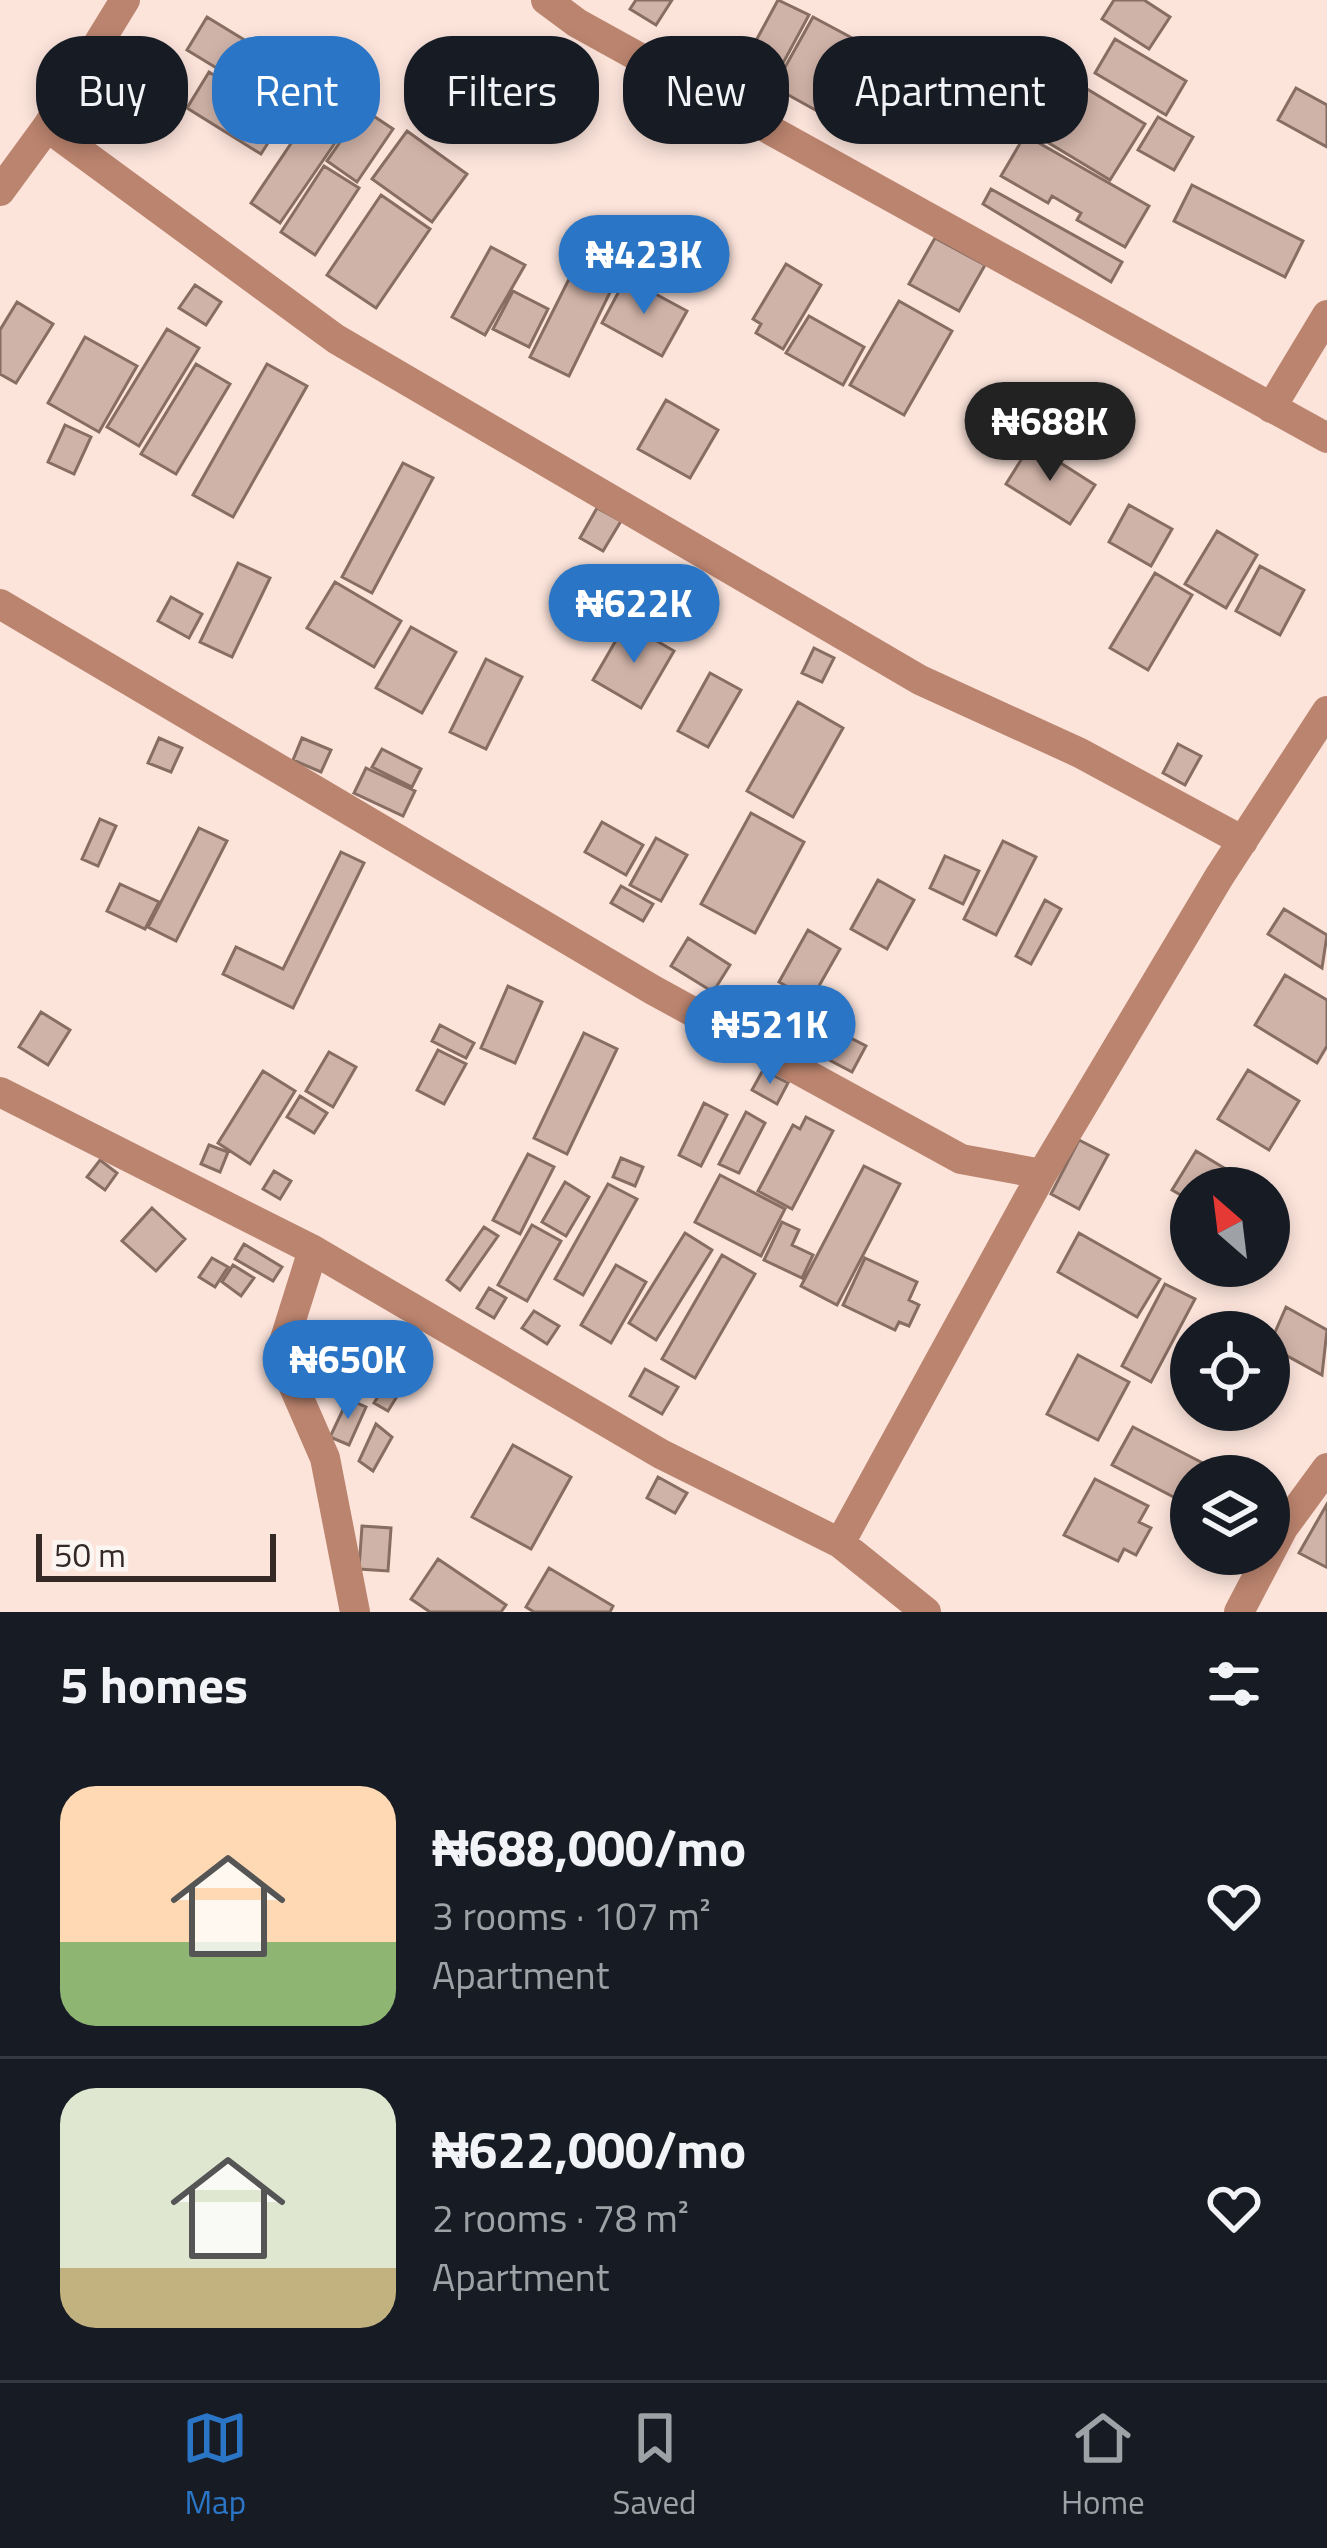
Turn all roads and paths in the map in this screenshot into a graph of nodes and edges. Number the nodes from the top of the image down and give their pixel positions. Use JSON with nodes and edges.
{"nodes":[{"id":1,"x":125,"y":0,"type":"edge"},
{"id":2,"x":546,"y":0,"type":"edge"},
{"id":3,"x":585,"y":11,"type":"edge"},
{"id":4,"x":103,"y":36,"type":"edge"},
{"id":5,"x":36,"y":142,"type":"edge"},
{"id":6,"x":70,"y":144,"type":"edge"},
{"id":7,"x":0,"y":191,"type":"edge"},
{"id":8,"x":1327,"y":315,"type":"edge"},
{"id":9,"x":1271,"y":408,"type":"junction"},
{"id":10,"x":1327,"y":438,"type":"edge"},
{"id":11,"x":0,"y":604,"type":"edge"},
{"id":12,"x":1327,"y":711,"type":"edge"},
{"id":13,"x":1243,"y":841,"type":"junction"},
{"id":14,"x":0,"y":1092,"type":"edge"},
{"id":15,"x":1042,"y":1174,"type":"junction"},
{"id":16,"x":313,"y":1250,"type":"junction"},
{"id":17,"x":1327,"y":1468,"type":"edge"},
{"id":18,"x":841,"y":1543,"type":"junction"},
{"id":19,"x":355,"y":1612,"type":"edge"},
{"id":20,"x":926,"y":1612,"type":"edge"},
{"id":21,"x":1239,"y":1612,"type":"edge"}],
"edges":[{"from":1,"to":4,"type":"street"},
{"from":2,"to":3,"type":"street"},
{"from":3,"to":9,"type":"street"},
{"from":5,"to":7,"type":"street"},
{"from":6,"to":13,"type":"street"},
{"from":8,"to":9,"type":"street"},
{"from":9,"to":10,"type":"street"},
{"from":11,"to":15,"type":"street"},
{"from":12,"to":13,"type":"street"},
{"from":13,"to":15,"type":"street"},
{"from":14,"to":16,"type":"street"},
{"from":15,"to":18,"type":"street"},
{"from":16,"to":18,"type":"street"},
{"from":16,"to":19,"type":"street"},
{"from":17,"to":21,"type":"street"},
{"from":18,"to":20,"type":"street"}]}
